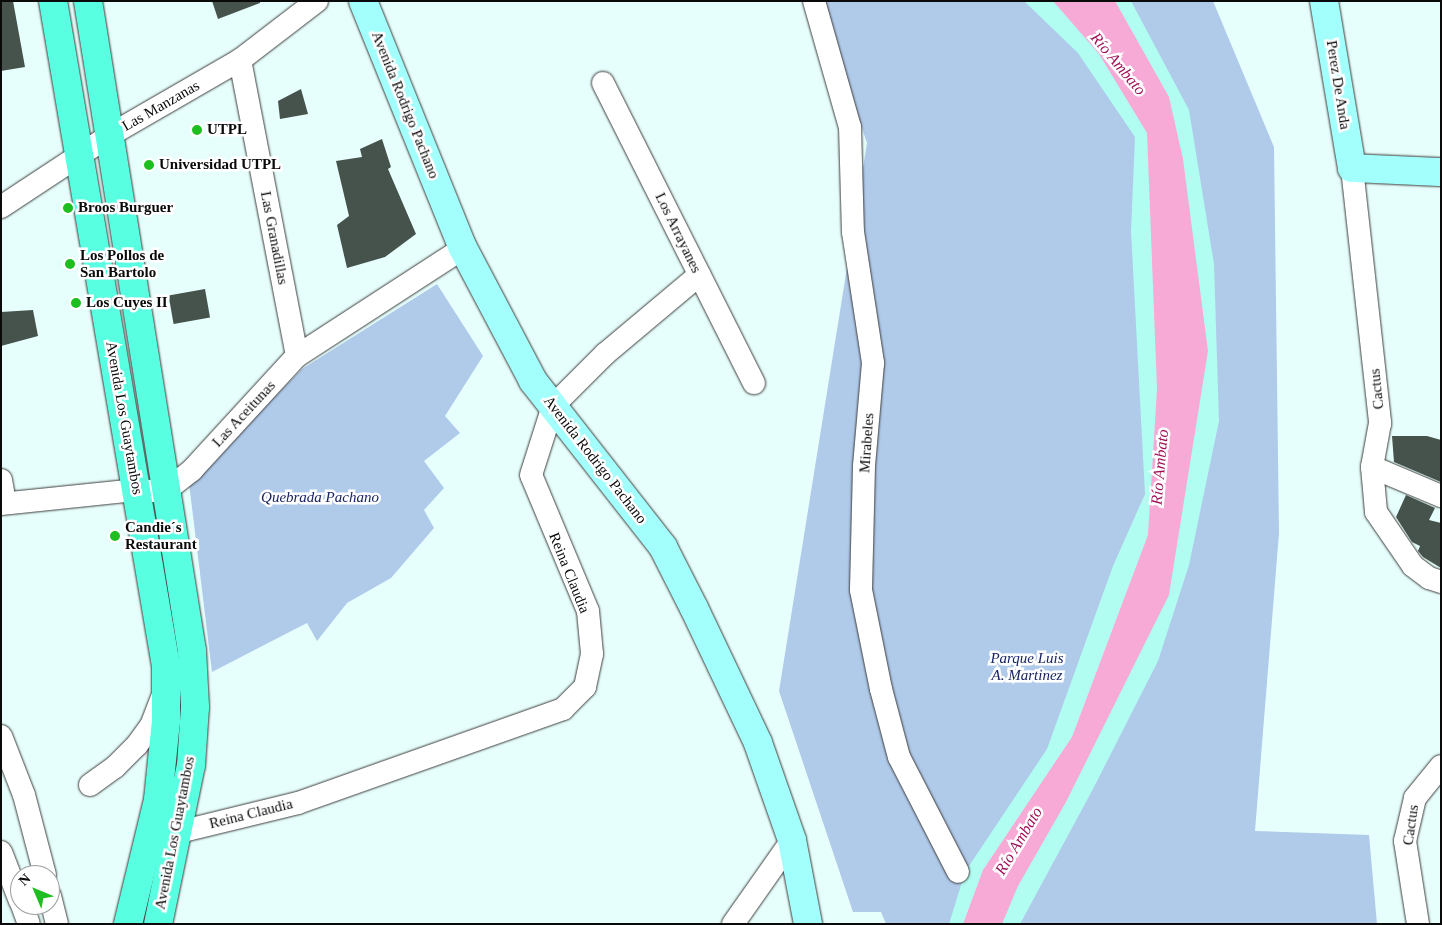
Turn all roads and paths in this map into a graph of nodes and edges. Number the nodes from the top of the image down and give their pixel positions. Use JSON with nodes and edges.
{"nodes":[{"id":1,"x":53,"y":1,"type":"edge"},
{"id":2,"x":88,"y":1,"type":"edge"},
{"id":3,"x":317,"y":1,"type":"edge"},
{"id":4,"x":363,"y":1,"type":"edge"},
{"id":5,"x":814,"y":1,"type":"edge"},
{"id":6,"x":1324,"y":1,"type":"edge"},
{"id":7,"x":240,"y":60,"type":"junction"},
{"id":8,"x":603,"y":83,"type":"dead end"},
{"id":9,"x":110,"y":135,"type":"junction"},
{"id":10,"x":79,"y":154,"type":"junction"},
{"id":11,"x":1352,"y":168,"type":"junction"},
{"id":12,"x":1441,"y":172,"type":"edge"},
{"id":13,"x":1,"y":207,"type":"edge"},
{"id":14,"x":463,"y":248,"type":"junction"},
{"id":15,"x":699,"y":275,"type":"junction"},
{"id":16,"x":297,"y":356,"type":"junction"},
{"id":17,"x":754,"y":383,"type":"dead end"},
{"id":18,"x":553,"y":406,"type":"junction"},
{"id":19,"x":1372,"y":467,"type":"junction"},
{"id":20,"x":1,"y":480,"type":"edge"},
{"id":21,"x":137,"y":490,"type":"junction"},
{"id":22,"x":164,"y":492,"type":"junction"},
{"id":23,"x":1441,"y":496,"type":"edge"},
{"id":24,"x":3,"y":503,"type":"edge"},
{"id":25,"x":1441,"y":582,"type":"edge"},
{"id":26,"x":166,"y":689,"type":"junction"},
{"id":27,"x":1,"y":736,"type":"edge"},
{"id":28,"x":1441,"y":766,"type":"edge"},
{"id":29,"x":90,"y":785,"type":"dead end"},
{"id":30,"x":179,"y":832,"type":"junction"},
{"id":31,"x":792,"y":840,"type":"junction"},
{"id":32,"x":1,"y":852,"type":"edge"},
{"id":33,"x":42,"y":865,"type":"edge"},
{"id":34,"x":958,"y":872,"type":"dead end"},
{"id":35,"x":10,"y":875,"type":"edge"},
{"id":36,"x":128,"y":924,"type":"edge"},
{"id":37,"x":158,"y":924,"type":"edge"},
{"id":38,"x":733,"y":924,"type":"edge"},
{"id":39,"x":808,"y":924,"type":"edge"},
{"id":40,"x":1418,"y":924,"type":"edge"}],
"edges":[{"from":1,"to":10,"type":"main road","name":"Avenida Los Guaytambos"},
{"from":2,"to":9,"type":"main road","name":"Avenida Los Guaytambos"},
{"from":3,"to":7,"type":"street","name":"Las Manzanas"},
{"from":4,"to":14,"type":"main road","name":"Avenida Rodrigo Pachano"},
{"from":5,"to":34,"type":"street","name":"Mirabeles"},
{"from":6,"to":11,"type":"main road","name":"Perez De Anda"},
{"from":7,"to":9,"type":"street","name":"Las Manzanas"},
{"from":7,"to":16,"type":"street","name":"Las Granadillas"},
{"from":8,"to":15,"type":"street","name":"Los Arrayanes"},
{"from":9,"to":10,"type":"street","name":"Las Manzanas"},
{"from":9,"to":22,"type":"main road","name":"Avenida Los Guaytambos"},
{"from":10,"to":13,"type":"street","name":"Las Manzanas"},
{"from":10,"to":21,"type":"main road","name":"Avenida Los Guaytambos"},
{"from":11,"to":12,"type":"main road"},
{"from":11,"to":19,"type":"street","name":"Cactus"},
{"from":14,"to":16,"type":"street","name":"Las Aceitunas"},
{"from":14,"to":18,"type":"main road","name":"Avenida Rodrigo Pachano"},
{"from":15,"to":17,"type":"street","name":"Los Arrayanes"},
{"from":15,"to":18,"type":"street","name":"Reina Claudia"},
{"from":16,"to":22,"type":"street","name":"Las Aceitunas"},
{"from":18,"to":30,"type":"street","name":"Reina Claudia"},
{"from":18,"to":31,"type":"main road","name":"Avenida Rodrigo Pachano"},
{"from":19,"to":23,"type":"street"},
{"from":19,"to":25,"type":"street","name":"Cactus"},
{"from":20,"to":24,"type":"street"},
{"from":21,"to":22,"type":"street"},
{"from":21,"to":24,"type":"street"},
{"from":21,"to":26,"type":"main road","name":"Avenida Los Guaytambos"},
{"from":22,"to":30,"type":"main road","name":"Avenida Los Guaytambos"},
{"from":26,"to":29,"type":"street"},
{"from":26,"to":36,"type":"main road","name":"Avenida Los Guaytambos"},
{"from":27,"to":33,"type":"street"},
{"from":28,"to":40,"type":"street","name":"Cactus"},
{"from":30,"to":37,"type":"main road","name":"Avenida Los Guaytambos"},
{"from":31,"to":38,"type":"street"},
{"from":31,"to":39,"type":"main road","name":"Avenida Rodrigo Pachano"},
{"from":32,"to":35,"type":"street"}]}
